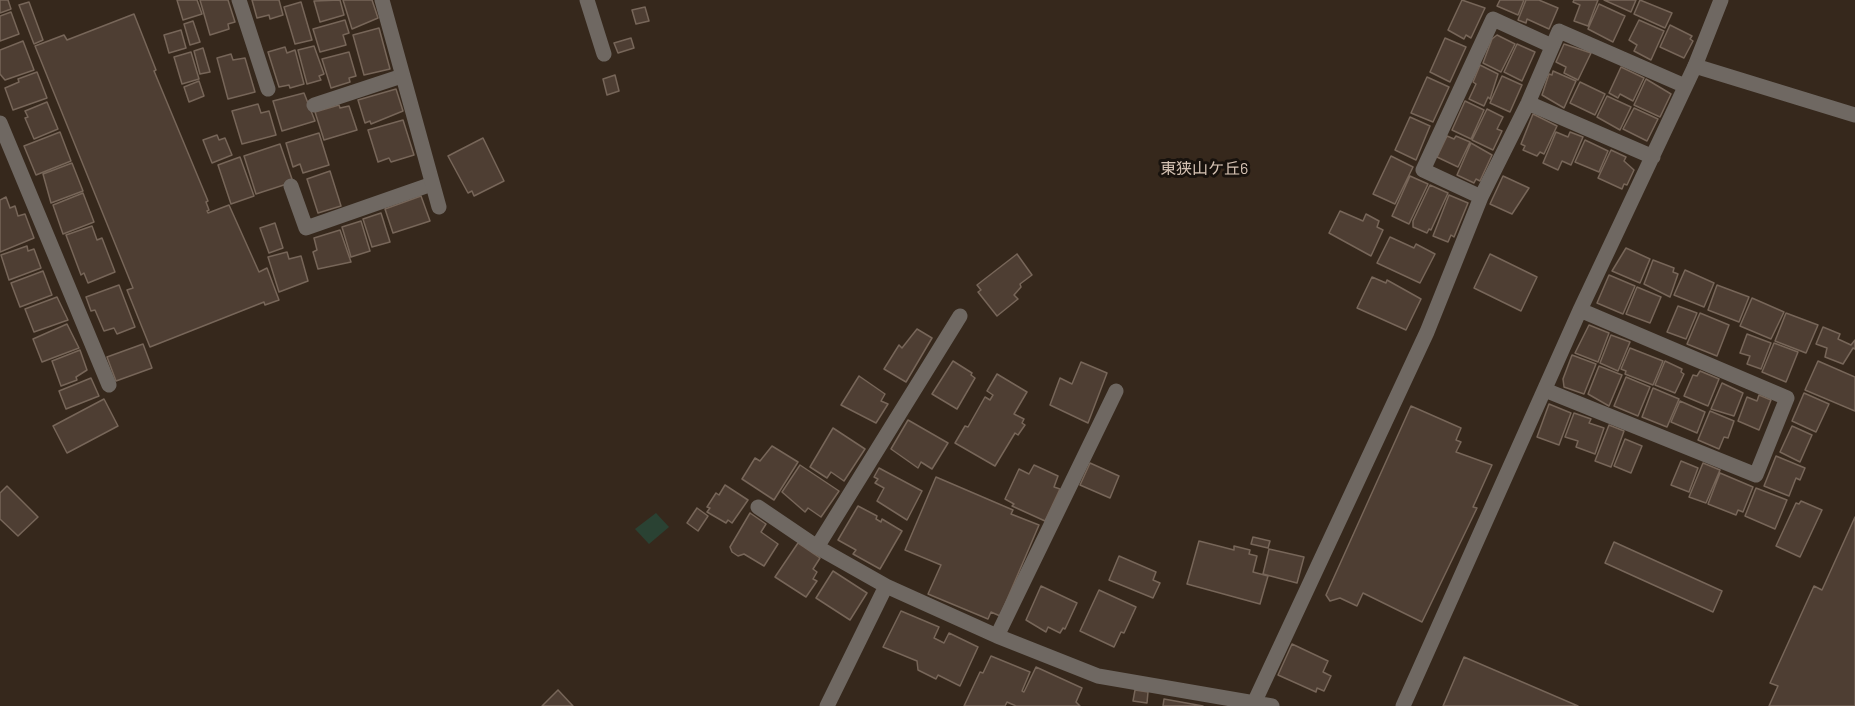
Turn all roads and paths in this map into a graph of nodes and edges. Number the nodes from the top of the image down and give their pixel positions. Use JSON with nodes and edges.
{"nodes":[{"id":1,"x":239,"y":0,"type":"edge"},
{"id":2,"x":381,"y":0,"type":"edge"},
{"id":3,"x":587,"y":0,"type":"edge"},
{"id":4,"x":1721,"y":0,"type":"edge"},
{"id":5,"x":1552,"y":46,"type":"junction"},
{"id":6,"x":604,"y":54,"type":"dead end"},
{"id":7,"x":1695,"y":66,"type":"junction"},
{"id":8,"x":402,"y":76,"type":"junction"},
{"id":9,"x":1685,"y":86,"type":"junction"},
{"id":10,"x":268,"y":89,"type":"dead end"},
{"id":11,"x":1528,"y":103,"type":"junction"},
{"id":12,"x":314,"y":105,"type":"dead end"},
{"id":13,"x":1855,"y":115,"type":"edge"},
{"id":14,"x":0,"y":123,"type":"edge"},
{"id":15,"x":1653,"y":157,"type":"junction"},
{"id":16,"x":432,"y":184,"type":"junction"},
{"id":17,"x":291,"y":186,"type":"dead end"},
{"id":18,"x":1481,"y":197,"type":"junction"},
{"id":19,"x":439,"y":207,"type":"dead end"},
{"id":20,"x":1581,"y":310,"type":"junction"},
{"id":21,"x":960,"y":316,"type":"dead end"},
{"id":22,"x":108,"y":385,"type":"dead end"},
{"id":23,"x":1545,"y":390,"type":"junction"},
{"id":24,"x":1116,"y":391,"type":"dead end"},
{"id":25,"x":758,"y":507,"type":"dead end"},
{"id":26,"x":817,"y":547,"type":"junction"},
{"id":27,"x":886,"y":586,"type":"junction"},
{"id":28,"x":997,"y":636,"type":"junction"},
{"id":29,"x":1249,"y":703,"type":"edge"},
{"id":30,"x":827,"y":706,"type":"edge"},
{"id":31,"x":1272,"y":706,"type":"edge"},
{"id":32,"x":1403,"y":706,"type":"edge"}],
"edges":[{"from":1,"to":10,"type":"street"},
{"from":2,"to":8,"type":"street"},
{"from":3,"to":6,"type":"street"},
{"from":4,"to":7,"type":"street"},
{"from":5,"to":9,"type":"street"},
{"from":5,"to":11,"type":"street"},
{"from":5,"to":18,"type":"street"},
{"from":7,"to":9,"type":"street"},
{"from":7,"to":13,"type":"street"},
{"from":8,"to":12,"type":"street"},
{"from":8,"to":16,"type":"street"},
{"from":9,"to":15,"type":"street"},
{"from":11,"to":15,"type":"street"},
{"from":11,"to":18,"type":"street"},
{"from":14,"to":22,"type":"street"},
{"from":15,"to":20,"type":"street"},
{"from":16,"to":17,"type":"street"},
{"from":16,"to":19,"type":"street"},
{"from":18,"to":29,"type":"street"},
{"from":20,"to":23,"type":"street"},
{"from":20,"to":23,"type":"street"},
{"from":21,"to":26,"type":"street"},
{"from":23,"to":32,"type":"street"},
{"from":24,"to":28,"type":"street"},
{"from":25,"to":26,"type":"street"},
{"from":26,"to":27,"type":"street"},
{"from":27,"to":28,"type":"street"},
{"from":27,"to":30,"type":"street"},
{"from":28,"to":29,"type":"street"},
{"from":29,"to":31,"type":"street"}]}
